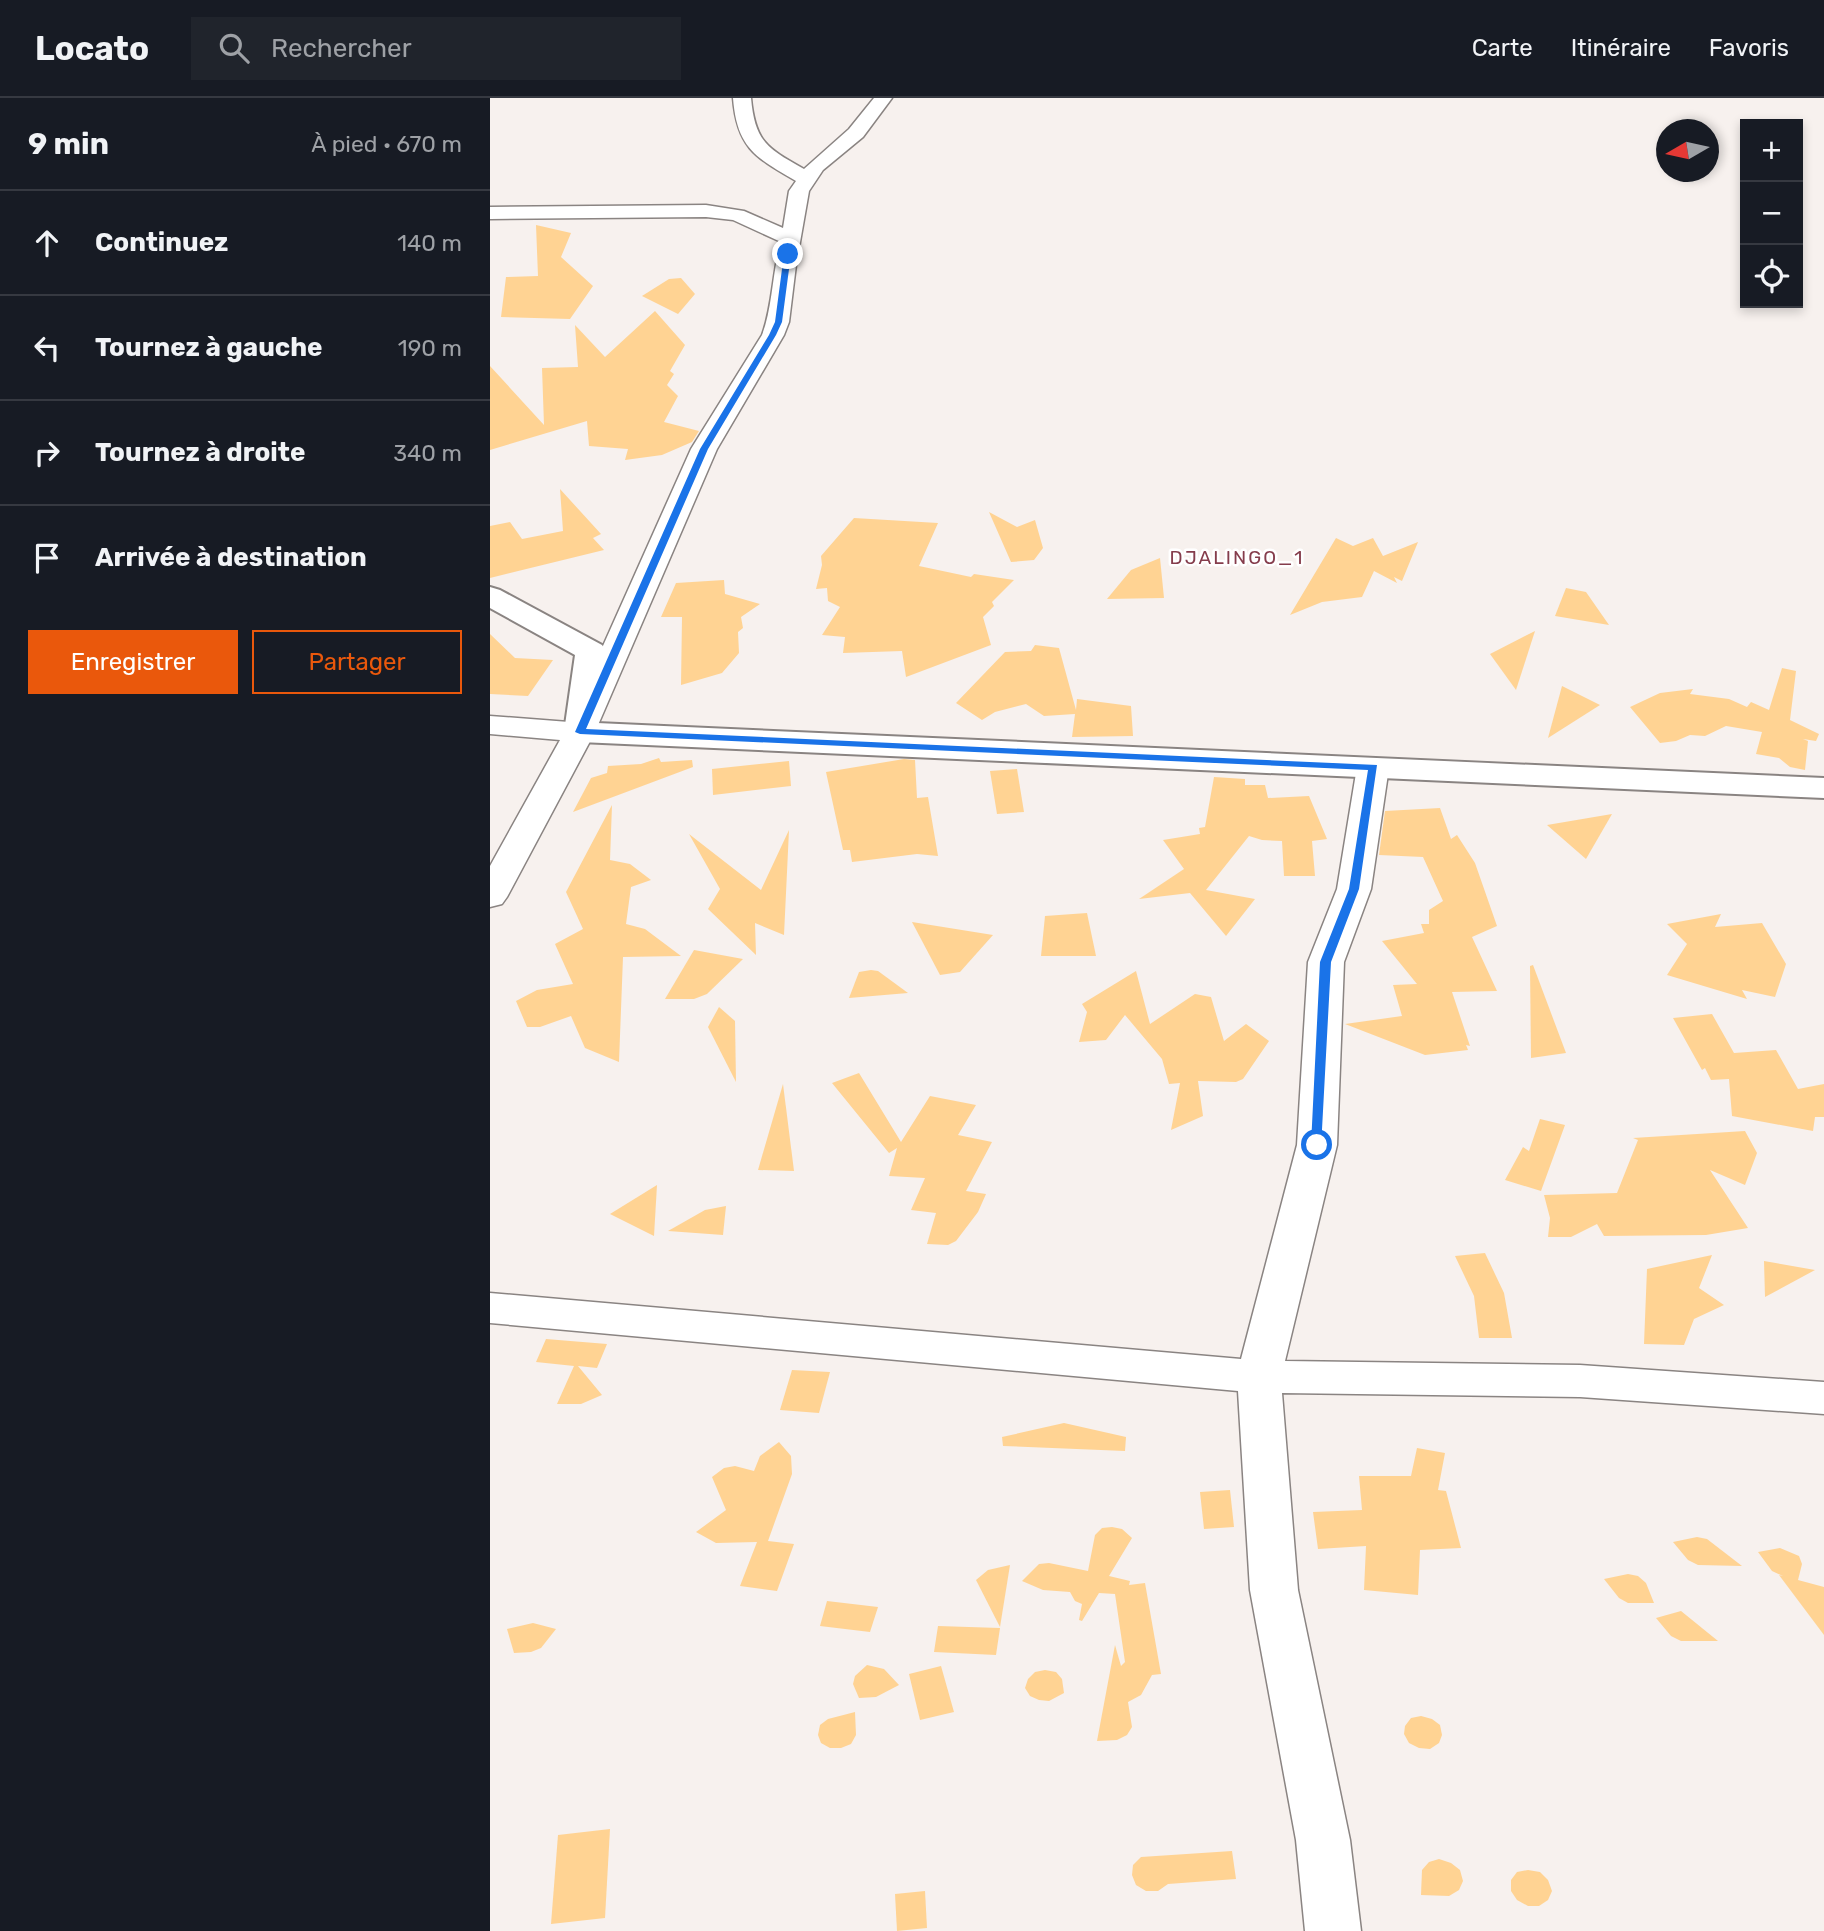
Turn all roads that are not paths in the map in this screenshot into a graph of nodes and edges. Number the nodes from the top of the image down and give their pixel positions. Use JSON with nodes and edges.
{"nodes":[{"id":1,"x":742,"y":98,"type":"edge"},
{"id":2,"x":883,"y":98,"type":"edge"},
{"id":3,"x":806,"y":178,"type":"junction"},
{"id":4,"x":490,"y":213,"type":"edge"},
{"id":5,"x":792,"y":239,"type":"junction"},
{"id":6,"x":490,"y":596,"type":"edge"},
{"id":7,"x":490,"y":725,"type":"edge"},
{"id":8,"x":580,"y":732,"type":"junction"},
{"id":9,"x":1373,"y":767,"type":"junction"},
{"id":10,"x":1824,"y":788,"type":"edge"},
{"id":11,"x":490,"y":897,"type":"edge"},
{"id":12,"x":490,"y":1308,"type":"edge"},
{"id":13,"x":1259,"y":1377,"type":"junction"},
{"id":14,"x":1824,"y":1398,"type":"edge"},
{"id":15,"x":1333,"y":1931,"type":"edge"}],
"edges":[{"from":1,"to":3,"type":"street"},
{"from":2,"to":3,"type":"street"},
{"from":3,"to":5,"type":"street"},
{"from":4,"to":5,"type":"street"},
{"from":5,"to":8,"type":"street"},
{"from":6,"to":8,"type":"street"},
{"from":7,"to":8,"type":"street"},
{"from":8,"to":9,"type":"street"},
{"from":8,"to":11,"type":"street"},
{"from":9,"to":10,"type":"street"},
{"from":9,"to":13,"type":"street"},
{"from":12,"to":13,"type":"street"},
{"from":13,"to":14,"type":"street"},
{"from":13,"to":15,"type":"street"}]}
